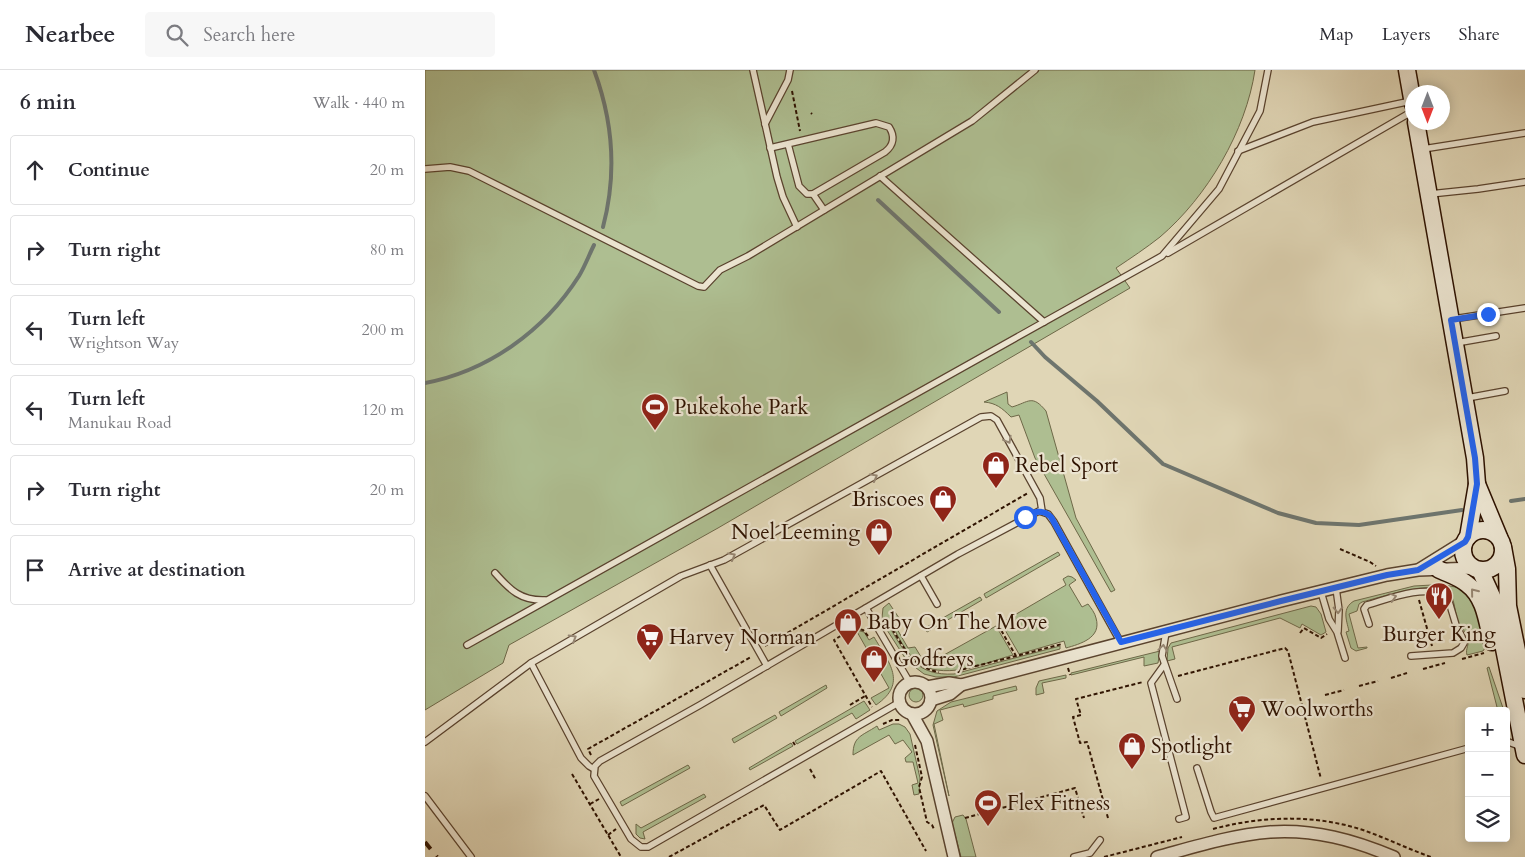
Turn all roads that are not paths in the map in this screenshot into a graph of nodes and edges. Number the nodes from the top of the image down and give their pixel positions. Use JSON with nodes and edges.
{"nodes":[{"id":1,"x":753,"y":70,"type":"edge"},
{"id":2,"x":1035,"y":70,"type":"edge"},
{"id":3,"x":1268,"y":70,"type":"edge"},
{"id":4,"x":1407,"y":70,"type":"edge"},
{"id":5,"x":790,"y":72,"type":"edge"},
{"id":6,"x":1409,"y":85,"type":"edge"},
{"id":7,"x":1405,"y":103,"type":"edge"},
{"id":8,"x":1405,"y":116,"type":"edge"},
{"id":9,"x":765,"y":124,"type":"junction"},
{"id":10,"x":1417,"y":130,"type":"edge"},
{"id":11,"x":1525,"y":133,"type":"edge"},
{"id":12,"x":788,"y":144,"type":"junction"},
{"id":13,"x":770,"y":148,"type":"junction"},
{"id":14,"x":1421,"y":150,"type":"junction"},
{"id":15,"x":1238,"y":151,"type":"junction"},
{"id":16,"x":425,"y":169,"type":"edge"},
{"id":17,"x":880,"y":176,"type":"junction"},
{"id":18,"x":1525,"y":182,"type":"edge"},
{"id":19,"x":813,"y":194,"type":"junction"},
{"id":20,"x":1429,"y":195,"type":"junction"},
{"id":21,"x":824,"y":210,"type":"junction"},
{"id":22,"x":797,"y":227,"type":"junction"},
{"id":23,"x":1162,"y":256,"type":"junction"},
{"id":24,"x":1525,"y":308,"type":"edge"},
{"id":25,"x":1451,"y":320,"type":"junction"},
{"id":26,"x":1044,"y":322,"type":"junction"},
{"id":27,"x":1496,"y":336,"type":"dead end"},
{"id":28,"x":1455,"y":343,"type":"junction"},
{"id":29,"x":1505,"y":392,"type":"dead end"},
{"id":30,"x":1465,"y":398,"type":"junction"},
{"id":31,"x":1477,"y":484,"type":"junction"},
{"id":32,"x":1042,"y":511,"type":"junction"},
{"id":33,"x":1467,"y":539,"type":"junction"},
{"id":34,"x":1501,"y":542,"type":"junction"},
{"id":35,"x":710,"y":565,"type":"junction"},
{"id":36,"x":1438,"y":569,"type":"junction"},
{"id":37,"x":1477,"y":569,"type":"junction"},
{"id":38,"x":1418,"y":570,"type":"junction"},
{"id":39,"x":495,"y":573,"type":"dead end"},
{"id":40,"x":921,"y":576,"type":"junction"},
{"id":41,"x":1336,"y":588,"type":"junction"},
{"id":42,"x":1321,"y":592,"type":"junction"},
{"id":43,"x":547,"y":600,"type":"junction"},
{"id":44,"x":937,"y":604,"type":"dead end"},
{"id":45,"x":866,"y":608,"type":"junction"},
{"id":46,"x":1369,"y":624,"type":"dead end"},
{"id":47,"x":1166,"y":631,"type":"junction"},
{"id":48,"x":1337,"y":632,"type":"junction"},
{"id":49,"x":1121,"y":642,"type":"junction"},
{"id":50,"x":467,"y":645,"type":"dead end"},
{"id":51,"x":1411,"y":656,"type":"dead end"},
{"id":52,"x":1345,"y":658,"type":"dead end"},
{"id":53,"x":531,"y":663,"type":"junction"},
{"id":54,"x":1164,"y":665,"type":"junction"},
{"id":55,"x":767,"y":666,"type":"junction"},
{"id":56,"x":910,"y":683,"type":"junction"},
{"id":57,"x":961,"y":685,"type":"junction"},
{"id":58,"x":927,"y":687,"type":"junction"},
{"id":59,"x":1520,"y":696,"type":"edge"},
{"id":60,"x":1177,"y":699,"type":"dead end"},
{"id":61,"x":900,"y":702,"type":"junction"},
{"id":62,"x":929,"y":705,"type":"junction"},
{"id":63,"x":908,"y":718,"type":"junction"},
{"id":64,"x":927,"y":741,"type":"junction"},
{"id":65,"x":425,"y":742,"type":"edge"},
{"id":66,"x":1510,"y":743,"type":"edge"},
{"id":67,"x":1465,"y":749,"type":"edge"},
{"id":68,"x":1524,"y":751,"type":"edge"},
{"id":69,"x":1197,"y":768,"type":"dead end"},
{"id":70,"x":594,"y":769,"type":"junction"},
{"id":71,"x":425,"y":796,"type":"edge"},
{"id":72,"x":1179,"y":819,"type":"dead end"},
{"id":73,"x":1100,"y":840,"type":"dead end"},
{"id":74,"x":471,"y":857,"type":"edge"},
{"id":75,"x":954,"y":857,"type":"edge"},
{"id":76,"x":1074,"y":857,"type":"edge"},
{"id":77,"x":1157,"y":857,"type":"edge"},
{"id":78,"x":1394,"y":857,"type":"edge"}],
"edges":[{"from":1,"to":9,"type":"lane"},
{"from":2,"to":17,"type":"lane"},
{"from":3,"to":15,"type":"lane"},
{"from":4,"to":6,"type":"main road"},
{"from":5,"to":9,"type":"lane"},
{"from":7,"to":15,"type":"lane"},
{"from":8,"to":23,"type":"lane"},
{"from":9,"to":13,"type":"lane"},
{"from":10,"to":14,"type":"main road"},
{"from":11,"to":14,"type":"lane"},
{"from":12,"to":13,"type":"lane"},
{"from":12,"to":19,"type":"lane"},
{"from":12,"to":19,"type":"lane"},
{"from":13,"to":22,"type":"lane"},
{"from":14,"to":20,"type":"main road"},
{"from":15,"to":23,"type":"lane"},
{"from":16,"to":22,"type":"lane"},
{"from":17,"to":21,"type":"lane"},
{"from":17,"to":26,"type":"lane"},
{"from":18,"to":20,"type":"lane"},
{"from":19,"to":21,"type":"lane"},
{"from":20,"to":25,"type":"main road"},
{"from":21,"to":22,"type":"lane"},
{"from":23,"to":26,"type":"lane"},
{"from":24,"to":25,"type":"lane"},
{"from":25,"to":28,"type":"main road"},
{"from":26,"to":43,"type":"lane"},
{"from":27,"to":28,"type":"lane"},
{"from":28,"to":30,"type":"main road"},
{"from":29,"to":30,"type":"lane"},
{"from":30,"to":31,"type":"main road"},
{"from":31,"to":33,"type":"main road"},
{"from":31,"to":34,"type":"main road"},
{"from":35,"to":32,"type":"lane","one_way":true},
{"from":32,"to":40,"type":"lane"},
{"from":32,"to":49,"type":"lane"},
{"from":33,"to":34,"type":"main road"},
{"from":33,"to":37,"type":"main road"},
{"from":33,"to":38,"type":"street"},
{"from":34,"to":37,"type":"main road"},
{"from":34,"to":59,"type":"main road"},
{"from":53,"to":35,"type":"lane","one_way":true},
{"from":35,"to":55,"type":"lane"},
{"from":36,"to":37,"type":"street"},
{"from":36,"to":38,"type":"street"},
{"from":59,"to":36,"type":"main road","one_way":true},
{"from":37,"to":59,"type":"main road"},
{"from":38,"to":41,"type":"street"},
{"from":39,"to":43,"type":"lane"},
{"from":40,"to":44,"type":"lane"},
{"from":40,"to":45,"type":"lane"},
{"from":41,"to":42,"type":"street"},
{"from":41,"to":48,"type":"lane","one_way":true},
{"from":42,"to":47,"type":"street"},
{"from":42,"to":48,"type":"lane"},
{"from":43,"to":50,"type":"lane"},
{"from":45,"to":55,"type":"lane"},
{"from":45,"to":56,"type":"lane"},
{"from":46,"to":51,"type":"lane","one_way":true},
{"from":47,"to":49,"type":"street"},
{"from":54,"to":47,"type":"lane","one_way":true},
{"from":48,"to":52,"type":"lane"},
{"from":49,"to":57,"type":"street"},
{"from":53,"to":65,"type":"lane"},
{"from":53,"to":70,"type":"lane"},
{"from":54,"to":60,"type":"lane"},
{"from":54,"to":72,"type":"lane"},
{"from":55,"to":70,"type":"lane"},
{"from":56,"to":58,"type":"street"},
{"from":56,"to":61,"type":"street"},
{"from":57,"to":58,"type":"street"},
{"from":57,"to":62,"type":"street"},
{"from":58,"to":62,"type":"street"},
{"from":59,"to":68,"type":"main road"},
{"from":61,"to":63,"type":"street"},
{"from":61,"to":70,"type":"lane"},
{"from":62,"to":63,"type":"street"},
{"from":62,"to":64,"type":"street"},
{"from":63,"to":64,"type":"street"},
{"from":64,"to":75,"type":"street"},
{"from":66,"to":68,"type":"lane"},
{"from":67,"to":69,"type":"lane"},
{"from":71,"to":74,"type":"lane"},
{"from":73,"to":76,"type":"lane"},
{"from":77,"to":78,"type":"street"}]}
